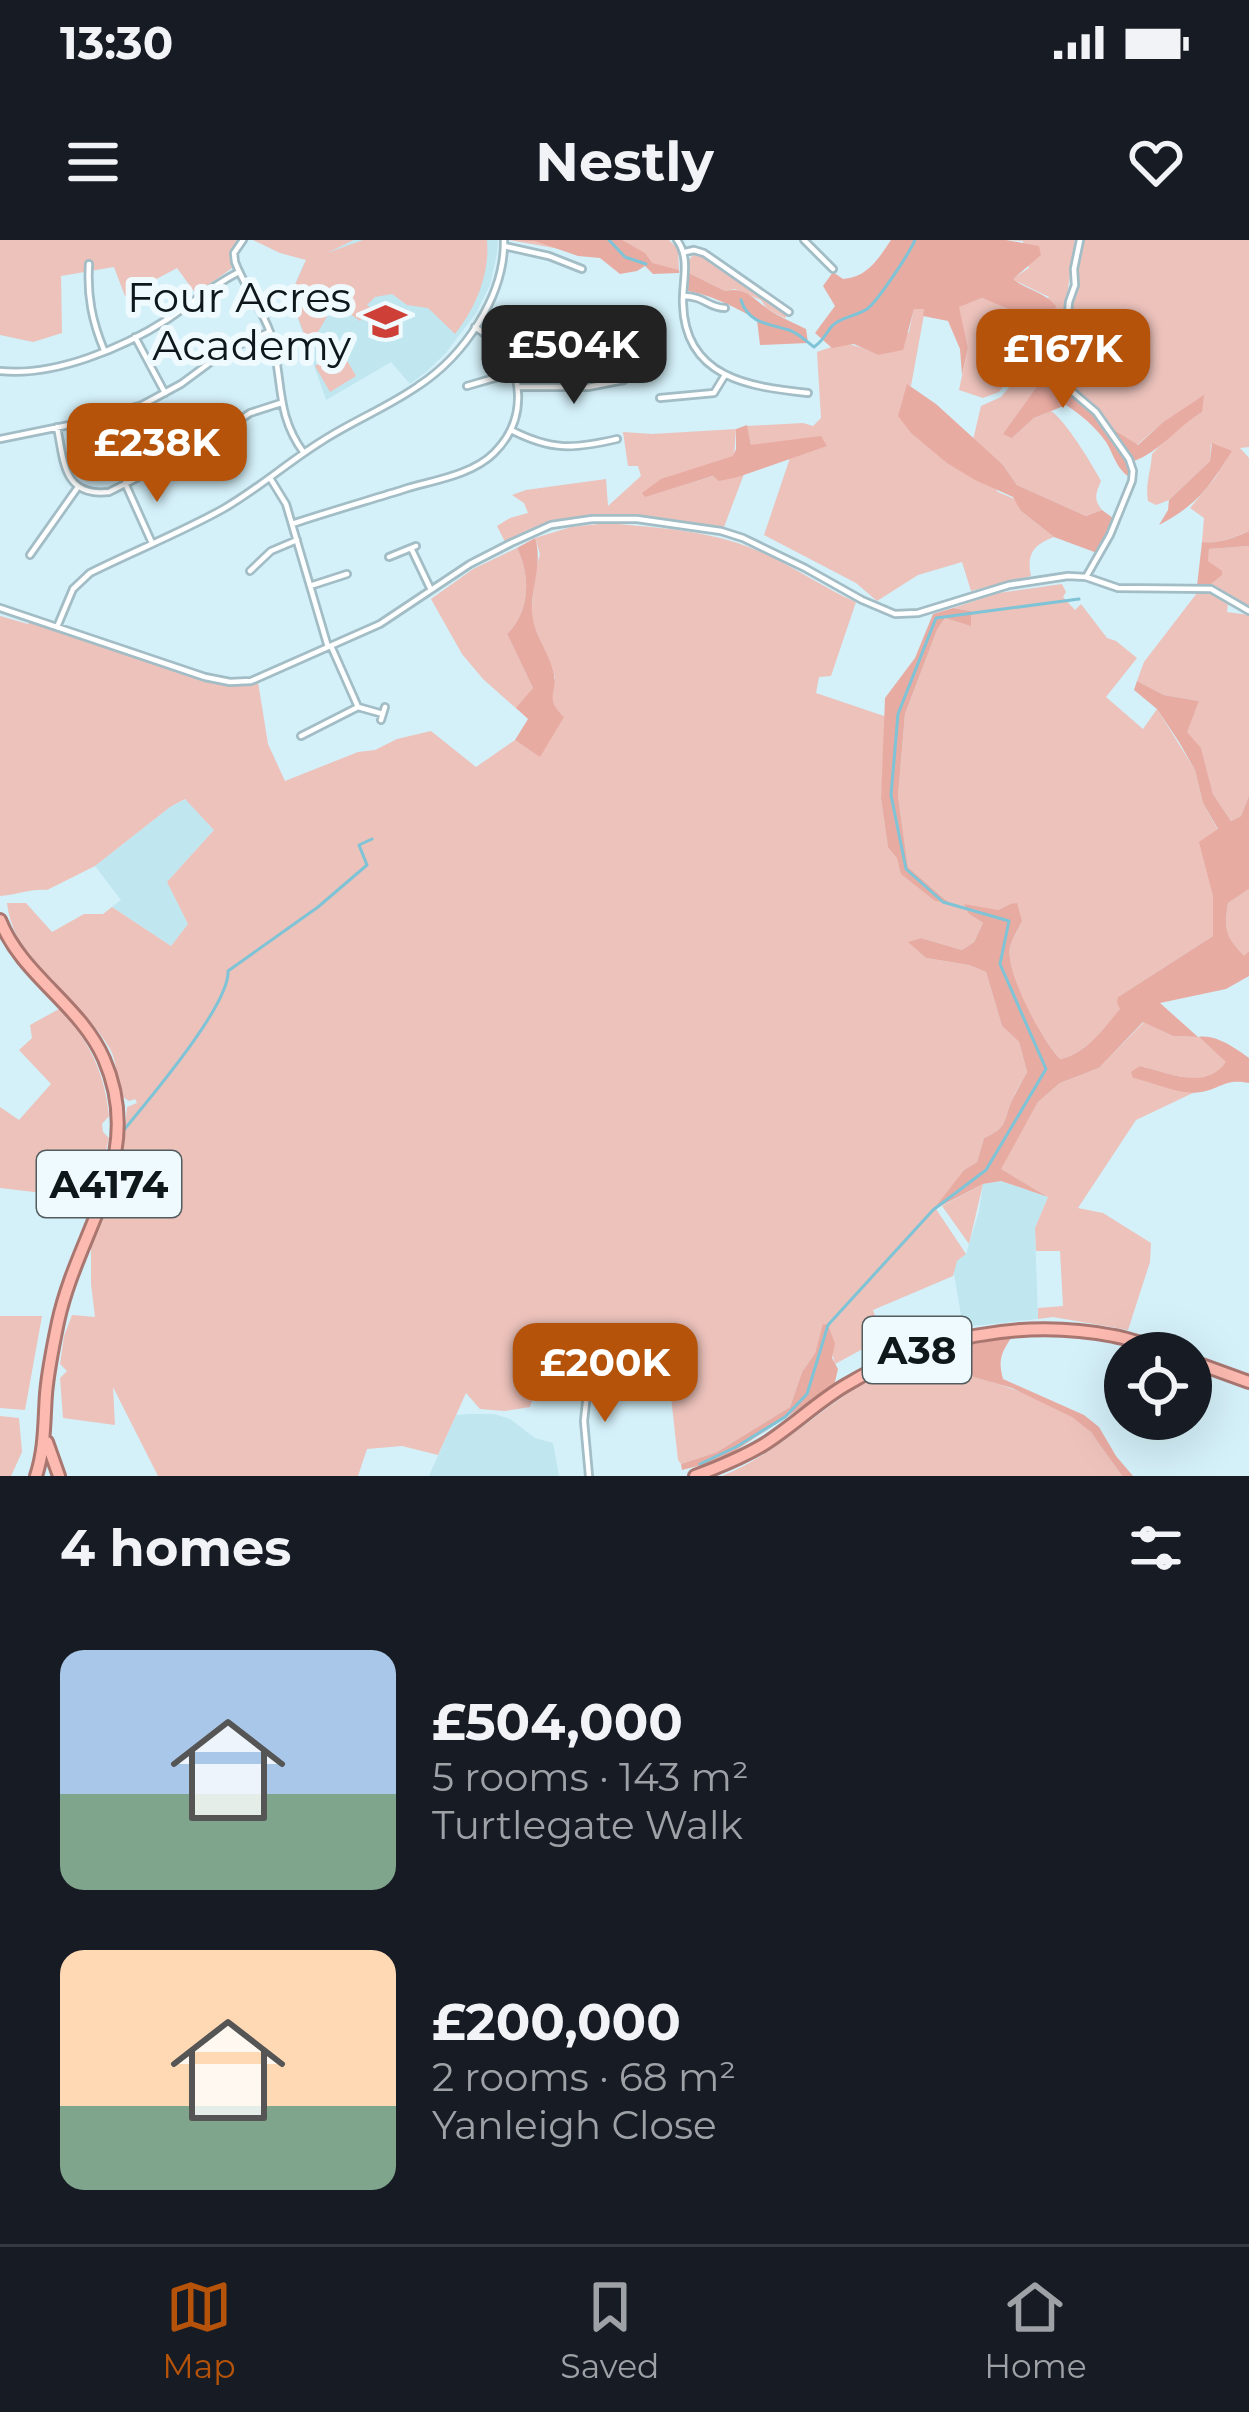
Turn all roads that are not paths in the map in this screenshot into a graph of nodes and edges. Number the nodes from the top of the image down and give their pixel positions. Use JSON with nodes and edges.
{"nodes":[{"id":1,"x":243,"y":240,"type":"edge"},
{"id":2,"x":677,"y":240,"type":"edge"},
{"id":3,"x":804,"y":240,"type":"edge"},
{"id":4,"x":1080,"y":240,"type":"edge"},
{"id":5,"x":504,"y":243,"type":"edge"},
{"id":6,"x":685,"y":252,"type":"junction"},
{"id":7,"x":89,"y":265,"type":"dead end"},
{"id":8,"x":832,"y":265,"type":"dead end"},
{"id":9,"x":582,"y":269,"type":"dead end"},
{"id":10,"x":238,"y":272,"type":"junction"},
{"id":11,"x":683,"y":296,"type":"junction"},
{"id":12,"x":725,"y":308,"type":"dead end"},
{"id":13,"x":789,"y":311,"type":"dead end"},
{"id":14,"x":628,"y":323,"type":"dead end"},
{"id":15,"x":476,"y":327,"type":"junction"},
{"id":16,"x":269,"y":332,"type":"junction"},
{"id":17,"x":135,"y":337,"type":"junction"},
{"id":18,"x":104,"y":350,"type":"junction"},
{"id":19,"x":503,"y":350,"type":"junction"},
{"id":20,"x":480,"y":366,"type":"dead end"},
{"id":21,"x":0,"y":371,"type":"edge"},
{"id":22,"x":515,"y":372,"type":"junction"},
{"id":23,"x":725,"y":375,"type":"junction"},
{"id":24,"x":624,"y":380,"type":"dead end"},
{"id":25,"x":484,"y":381,"type":"junction"},
{"id":26,"x":467,"y":386,"type":"dead end"},
{"id":27,"x":518,"y":387,"type":"junction"},
{"id":28,"x":165,"y":393,"type":"junction"},
{"id":29,"x":808,"y":393,"type":"dead end"},
{"id":30,"x":660,"y":398,"type":"dead end"},
{"id":31,"x":281,"y":403,"type":"junction"},
{"id":32,"x":57,"y":427,"type":"junction"},
{"id":33,"x":512,"y":430,"type":"junction"},
{"id":34,"x":0,"y":439,"type":"edge"},
{"id":35,"x":617,"y":440,"type":"dead end"},
{"id":36,"x":304,"y":453,"type":"junction"},
{"id":37,"x":269,"y":478,"type":"junction"},
{"id":38,"x":125,"y":484,"type":"junction"},
{"id":39,"x":78,"y":487,"type":"junction"},
{"id":40,"x":292,"y":524,"type":"junction"},
{"id":41,"x":296,"y":540,"type":"junction"},
{"id":42,"x":152,"y":543,"type":"junction"},
{"id":43,"x":30,"y":554,"type":"dead end"},
{"id":44,"x":389,"y":557,"type":"dead end"},
{"id":45,"x":250,"y":571,"type":"dead end"},
{"id":46,"x":347,"y":574,"type":"dead end"},
{"id":47,"x":1086,"y":577,"type":"junction"},
{"id":48,"x":310,"y":586,"type":"junction"},
{"id":49,"x":431,"y":590,"type":"junction"},
{"id":50,"x":2,"y":608,"type":"edge"},
{"id":51,"x":1249,"y":611,"type":"edge"},
{"id":52,"x":58,"y":627,"type":"junction"},
{"id":53,"x":329,"y":647,"type":"junction"},
{"id":54,"x":358,"y":707,"type":"junction"},
{"id":55,"x":383,"y":714,"type":"dead end"},
{"id":56,"x":302,"y":736,"type":"dead end"},
{"id":57,"x":0,"y":920,"type":"edge"},
{"id":58,"x":1104,"y":1334,"type":"edge"},
{"id":59,"x":1212,"y":1369,"type":"edge"},
{"id":60,"x":589,"y":1375,"type":"dead end"},
{"id":61,"x":1249,"y":1382,"type":"edge"},
{"id":62,"x":45,"y":1432,"type":"junction"},
{"id":63,"x":36,"y":1476,"type":"edge"},
{"id":64,"x":59,"y":1476,"type":"edge"},
{"id":65,"x":589,"y":1476,"type":"edge"},
{"id":66,"x":695,"y":1476,"type":"edge"}],
"edges":[{"from":1,"to":10,"type":"street"},
{"from":2,"to":6,"type":"street"},
{"from":3,"to":8,"type":"street"},
{"from":4,"to":47,"type":"street"},
{"from":5,"to":9,"type":"street"},
{"from":5,"to":15,"type":"street"},
{"from":6,"to":11,"type":"street"},
{"from":6,"to":13,"type":"street"},
{"from":7,"to":18,"type":"street"},
{"from":10,"to":16,"type":"street"},
{"from":10,"to":17,"type":"street"},
{"from":11,"to":12,"type":"street"},
{"from":11,"to":23,"type":"street"},
{"from":14,"to":19,"type":"street"},
{"from":15,"to":19,"type":"street"},
{"from":15,"to":36,"type":"street"},
{"from":16,"to":28,"type":"street"},
{"from":16,"to":31,"type":"street"},
{"from":17,"to":18,"type":"street"},
{"from":17,"to":28,"type":"street"},
{"from":18,"to":21,"type":"street"},
{"from":19,"to":22,"type":"street"},
{"from":20,"to":25,"type":"street"},
{"from":22,"to":25,"type":"street"},
{"from":22,"to":27,"type":"street"},
{"from":23,"to":29,"type":"street"},
{"from":23,"to":30,"type":"street"},
{"from":24,"to":27,"type":"street"},
{"from":25,"to":26,"type":"street"},
{"from":27,"to":33,"type":"street"},
{"from":28,"to":32,"type":"street"},
{"from":31,"to":36,"type":"street"},
{"from":31,"to":38,"type":"street"},
{"from":32,"to":34,"type":"street"},
{"from":32,"to":39,"type":"street"},
{"from":33,"to":35,"type":"street"},
{"from":33,"to":40,"type":"street"},
{"from":36,"to":37,"type":"street"},
{"from":37,"to":40,"type":"street"},
{"from":37,"to":42,"type":"street"},
{"from":38,"to":39,"type":"street"},
{"from":38,"to":42,"type":"street"},
{"from":39,"to":43,"type":"street"},
{"from":40,"to":41,"type":"street"},
{"from":41,"to":45,"type":"street"},
{"from":41,"to":48,"type":"street"},
{"from":42,"to":52,"type":"street"},
{"from":44,"to":49,"type":"street"},
{"from":46,"to":48,"type":"street"},
{"from":47,"to":49,"type":"street"},
{"from":47,"to":51,"type":"street"},
{"from":48,"to":53,"type":"street"},
{"from":49,"to":53,"type":"street"},
{"from":50,"to":52,"type":"street"},
{"from":52,"to":53,"type":"street"},
{"from":53,"to":54,"type":"street"},
{"from":54,"to":55,"type":"street"},
{"from":54,"to":56,"type":"street"},
{"from":57,"to":62,"type":"highway","number":"A4174"},
{"from":58,"to":66,"type":"highway","number":"A38"},
{"from":59,"to":61,"type":"highway"},
{"from":60,"to":65,"type":"street"},
{"from":62,"to":63,"type":"highway","number":"A4174"},
{"from":62,"to":64,"type":"highway","number":"A4174"}]}
